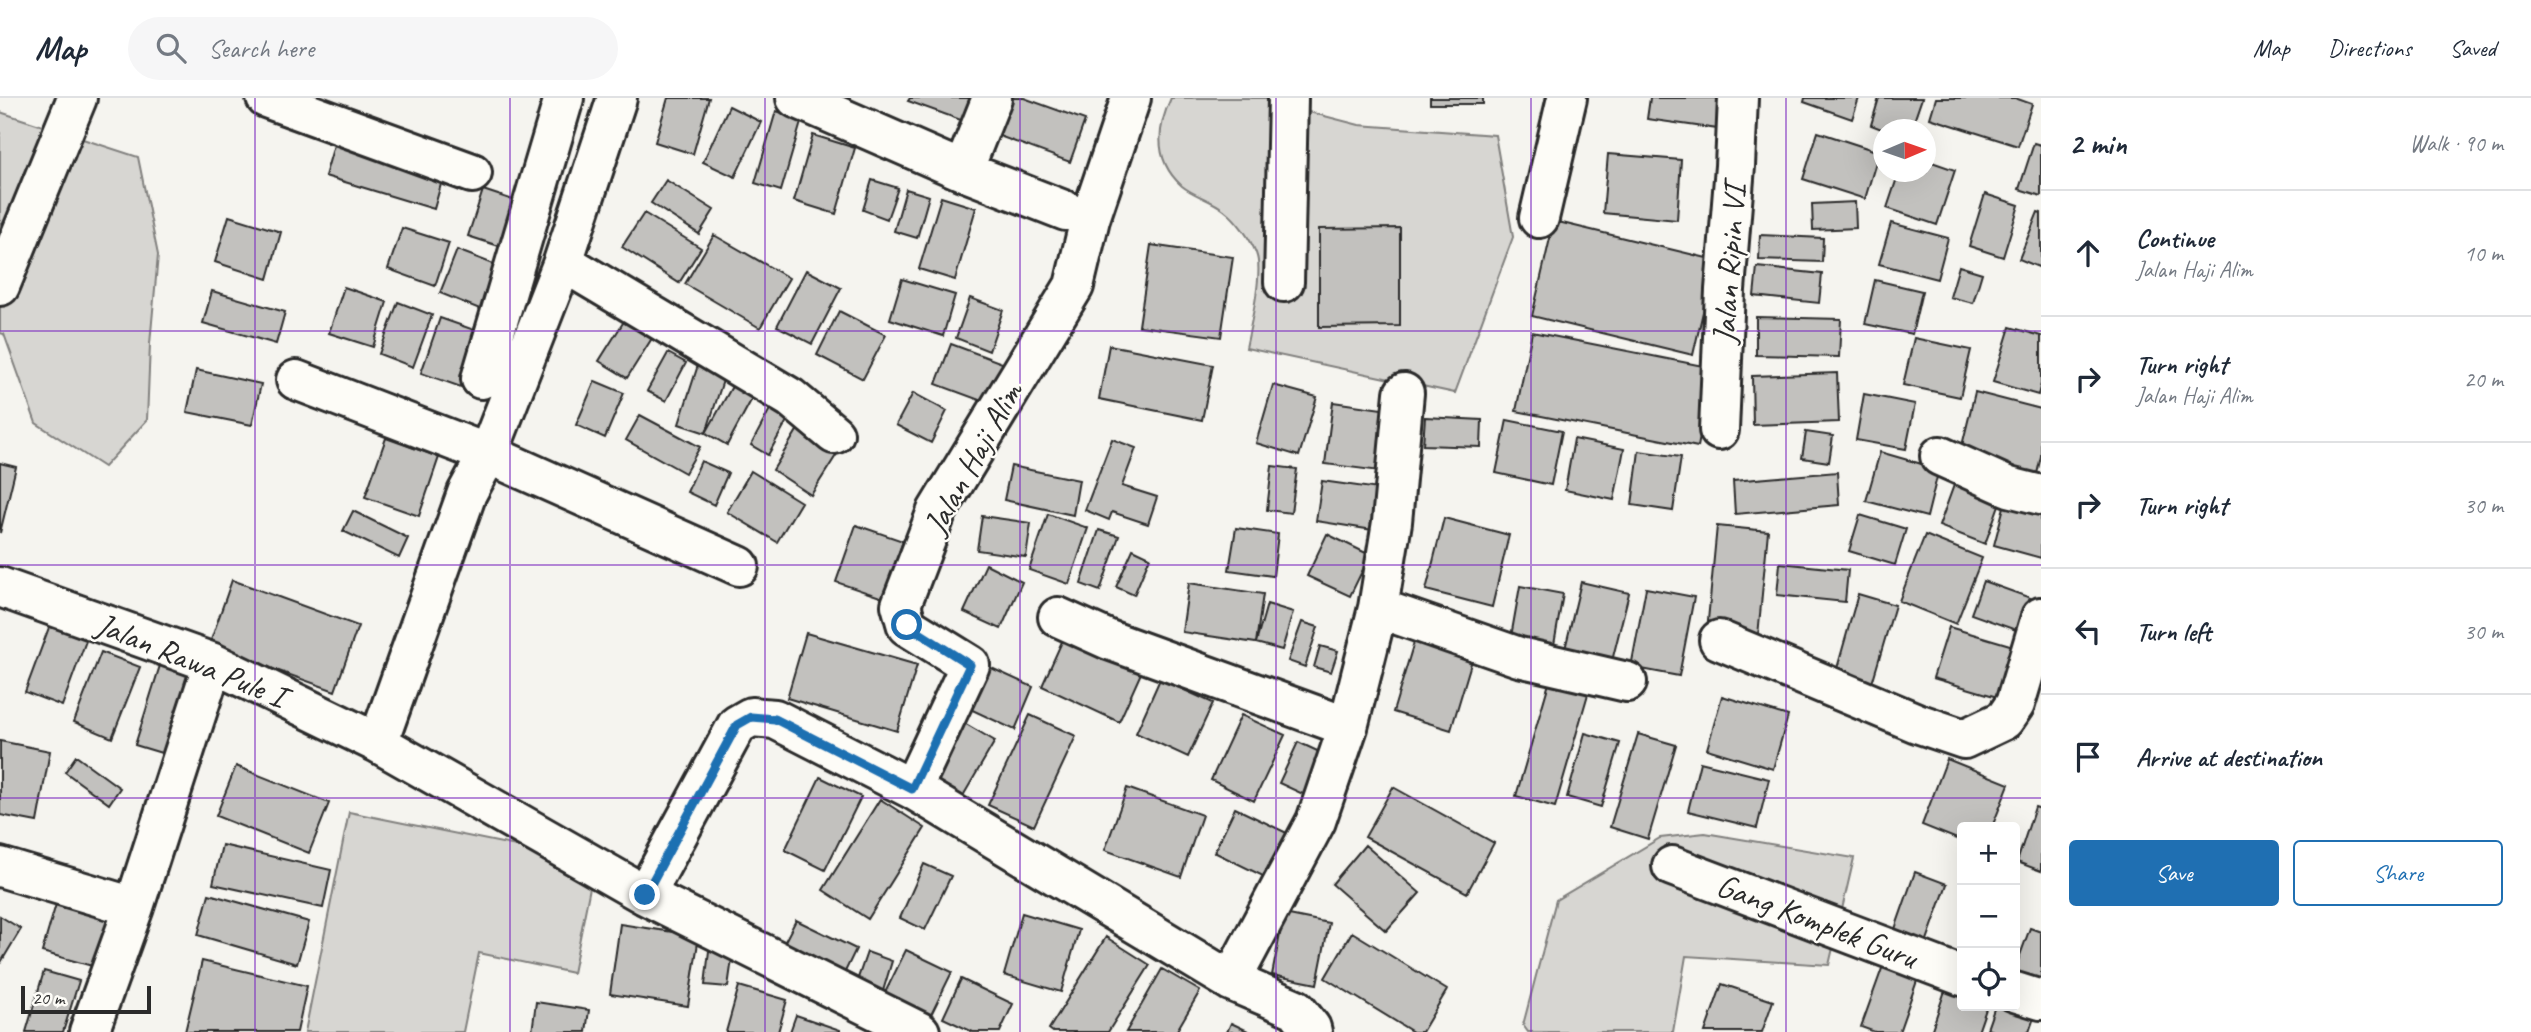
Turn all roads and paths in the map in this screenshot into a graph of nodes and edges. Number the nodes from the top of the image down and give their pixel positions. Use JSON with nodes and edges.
{"nodes":[{"id":1,"x":77,"y":98,"type":"edge"},
{"id":2,"x":266,"y":98,"type":"edge"},
{"id":3,"x":564,"y":98,"type":"edge"},
{"id":4,"x":617,"y":98,"type":"edge"},
{"id":5,"x":796,"y":98,"type":"edge"},
{"id":6,"x":992,"y":98,"type":"edge"},
{"id":7,"x":1131,"y":98,"type":"edge"},
{"id":8,"x":1288,"y":98,"type":"edge"},
{"id":9,"x":1567,"y":98,"type":"edge"},
{"id":10,"x":1738,"y":98,"type":"edge"},
{"id":11,"x":963,"y":171,"type":"junction"},
{"id":12,"x":472,"y":173,"type":"dead end"},
{"id":13,"x":1066,"y":211,"type":"dead end"},
{"id":14,"x":1539,"y":218,"type":"dead end"},
{"id":15,"x":563,"y":262,"type":"junction"},
{"id":16,"x":1284,"y":282,"type":"dead end"},
{"id":17,"x":0,"y":286,"type":"edge"},
{"id":18,"x":481,"y":379,"type":"dead end"},
{"id":19,"x":296,"y":380,"type":"dead end"},
{"id":20,"x":1404,"y":393,"type":"dead end"},
{"id":21,"x":1719,"y":430,"type":"dead end"},
{"id":22,"x":834,"y":434,"type":"dead end"},
{"id":23,"x":488,"y":454,"type":"junction"},
{"id":24,"x":1940,"y":456,"type":"dead end"},
{"id":25,"x":2041,"y":495,"type":"edge"},
{"id":26,"x":739,"y":566,"type":"dead end"},
{"id":27,"x":0,"y":587,"type":"edge"},
{"id":28,"x":1378,"y":608,"type":"junction"},
{"id":29,"x":1058,"y":617,"type":"dead end"},
{"id":30,"x":2041,"y":617,"type":"edge"},
{"id":31,"x":1719,"y":640,"type":"dead end"},
{"id":32,"x":214,"y":663,"type":"junction"},
{"id":33,"x":1627,"y":682,"type":"dead end"},
{"id":34,"x":1348,"y":727,"type":"junction"},
{"id":35,"x":378,"y":743,"type":"junction"},
{"id":36,"x":912,"y":789,"type":"junction"},
{"id":37,"x":1672,"y":866,"type":"dead end"},
{"id":38,"x":0,"y":867,"type":"edge"},
{"id":39,"x":645,"y":895,"type":"junction"},
{"id":40,"x":134,"y":907,"type":"junction"},
{"id":41,"x":1957,"y":974,"type":"edge"},
{"id":42,"x":1231,"y":981,"type":"junction"},
{"id":43,"x":2020,"y":994,"type":"edge"},
{"id":44,"x":2041,"y":1000,"type":"edge"},
{"id":45,"x":89,"y":1032,"type":"edge"},
{"id":46,"x":920,"y":1032,"type":"edge"},
{"id":47,"x":1312,"y":1032,"type":"edge"}],
"edges":[{"from":1,"to":17,"type":"street"},
{"from":2,"to":12,"type":"street"},
{"from":3,"to":18,"type":"street"},
{"from":4,"to":15,"type":"street"},
{"from":5,"to":11,"type":"street"},
{"from":6,"to":11,"type":"street"},
{"from":7,"to":36,"type":"street","name":"Jalan Haji Alim"},
{"from":8,"to":16,"type":"street"},
{"from":9,"to":14,"type":"street"},
{"from":10,"to":21,"type":"street","name":"Jalan Ripin VI"},
{"from":11,"to":13,"type":"street"},
{"from":15,"to":22,"type":"street"},
{"from":15,"to":23,"type":"street"},
{"from":19,"to":23,"type":"street"},
{"from":20,"to":28,"type":"street"},
{"from":23,"to":26,"type":"street"},
{"from":23,"to":35,"type":"street"},
{"from":24,"to":25,"type":"street"},
{"from":27,"to":32,"type":"street","name":"Jalan Rawa Pule I"},
{"from":28,"to":33,"type":"street"},
{"from":28,"to":34,"type":"street"},
{"from":29,"to":34,"type":"street"},
{"from":30,"to":31,"type":"street"},
{"from":32,"to":35,"type":"street","name":"Jalan Rawa Pule I"},
{"from":32,"to":40,"type":"street"},
{"from":34,"to":42,"type":"street"},
{"from":35,"to":39,"type":"street","name":"Jalan Rawa Pule I"},
{"from":36,"to":39,"type":"street"},
{"from":36,"to":42,"type":"street"},
{"from":37,"to":41,"type":"street","name":"Gang Komplek Guru"},
{"from":38,"to":40,"type":"street"},
{"from":39,"to":46,"type":"street","name":"Jalan Rawa Pule I"},
{"from":40,"to":45,"type":"street"},
{"from":42,"to":47,"type":"street"},
{"from":43,"to":44,"type":"street"}]}
